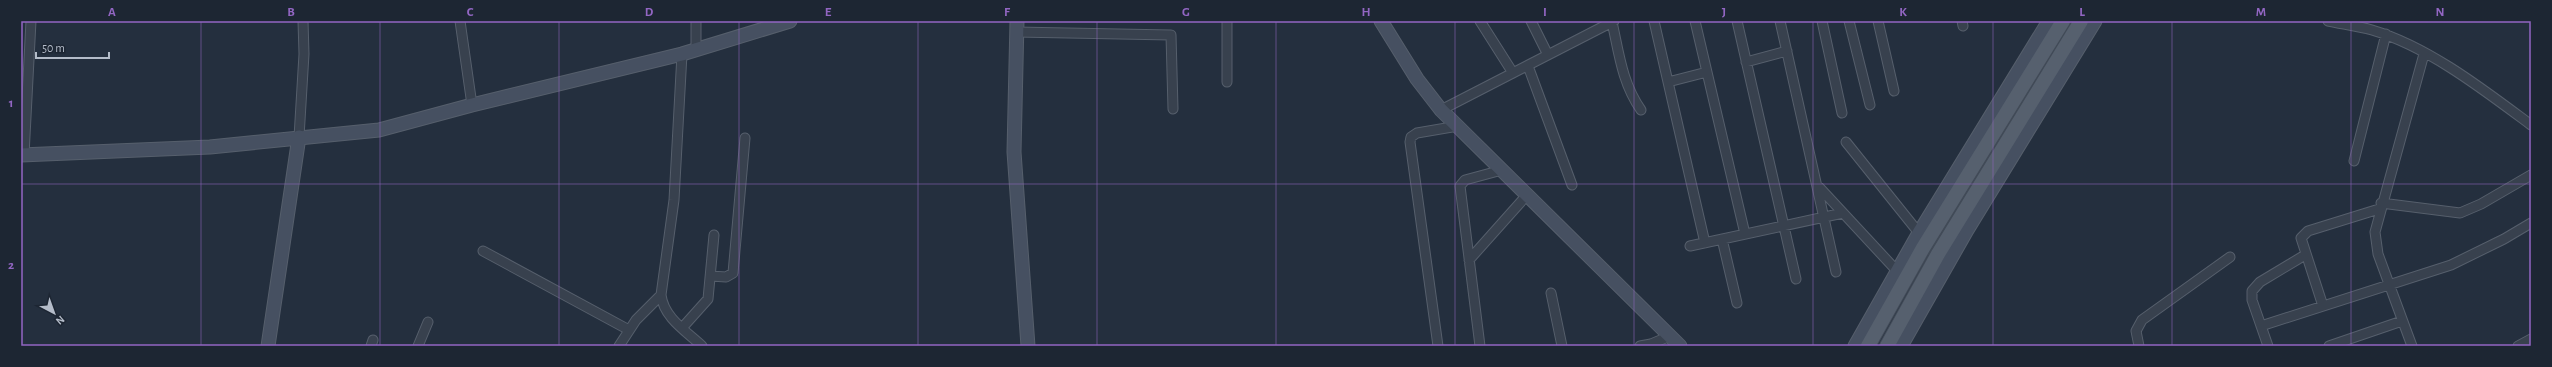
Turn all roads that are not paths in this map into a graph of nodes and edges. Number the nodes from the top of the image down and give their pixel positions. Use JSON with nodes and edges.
{"nodes":[{"id":1,"x":31,"y":21,"type":"edge"},
{"id":2,"x":303,"y":21,"type":"edge"},
{"id":3,"x":460,"y":21,"type":"edge"},
{"id":4,"x":696,"y":21,"type":"edge"},
{"id":5,"x":790,"y":21,"type":"edge"},
{"id":6,"x":1227,"y":21,"type":"edge"},
{"id":7,"x":1381,"y":21,"type":"edge"},
{"id":8,"x":1480,"y":21,"type":"edge"},
{"id":9,"x":1531,"y":21,"type":"edge"},
{"id":10,"x":1654,"y":21,"type":"edge"},
{"id":11,"x":1695,"y":21,"type":"edge"},
{"id":12,"x":1737,"y":21,"type":"edge"},
{"id":13,"x":1780,"y":21,"type":"edge"},
{"id":14,"x":1822,"y":21,"type":"edge"},
{"id":15,"x":1849,"y":21,"type":"edge"},
{"id":16,"x":1878,"y":21,"type":"edge"},
{"id":17,"x":2049,"y":21,"type":"edge"},
{"id":18,"x":2063,"y":21,"type":"edge"},
{"id":19,"x":2081,"y":21,"type":"edge"},
{"id":20,"x":2094,"y":21,"type":"edge"},
{"id":21,"x":2328,"y":21,"type":"edge"},
{"id":22,"x":1613,"y":22,"type":"edge"},
{"id":23,"x":1017,"y":26,"type":"edge"},
{"id":24,"x":2386,"y":34,"type":"junction"},
{"id":25,"x":696,"y":50,"type":"junction"},
{"id":26,"x":1787,"y":51,"type":"junction"},
{"id":27,"x":682,"y":54,"type":"junction"},
{"id":28,"x":2424,"y":54,"type":"junction"},
{"id":29,"x":1548,"y":55,"type":"junction"},
{"id":30,"x":1746,"y":62,"type":"junction"},
{"id":31,"x":1528,"y":66,"type":"junction"},
{"id":32,"x":1707,"y":72,"type":"junction"},
{"id":33,"x":1513,"y":73,"type":"junction"},
{"id":34,"x":1227,"y":82,"type":"dead end"},
{"id":35,"x":1668,"y":82,"type":"junction"},
{"id":36,"x":1894,"y":91,"type":"dead end"},
{"id":37,"x":472,"y":105,"type":"junction"},
{"id":38,"x":1870,"y":105,"type":"dead end"},
{"id":39,"x":1173,"y":109,"type":"dead end"},
{"id":40,"x":1441,"y":110,"type":"junction"},
{"id":41,"x":1641,"y":110,"type":"dead end"},
{"id":42,"x":1842,"y":114,"type":"dead end"},
{"id":43,"x":2531,"y":125,"type":"edge"},
{"id":44,"x":1458,"y":126,"type":"junction"},
{"id":45,"x":299,"y":137,"type":"junction"},
{"id":46,"x":745,"y":138,"type":"dead end"},
{"id":47,"x":1846,"y":142,"type":"dead end"},
{"id":48,"x":22,"y":155,"type":"edge"},
{"id":49,"x":2354,"y":161,"type":"dead end"},
{"id":50,"x":1502,"y":170,"type":"junction"},
{"id":51,"x":2531,"y":175,"type":"edge"},
{"id":52,"x":1572,"y":185,"type":"dead end"},
{"id":53,"x":1818,"y":186,"type":"junction"},
{"id":54,"x":1527,"y":195,"type":"junction"},
{"id":55,"x":2380,"y":206,"type":"junction"},
{"id":56,"x":1843,"y":213,"type":"junction"},
{"id":57,"x":1825,"y":217,"type":"junction"},
{"id":58,"x":2531,"y":223,"type":"edge"},
{"id":59,"x":1784,"y":226,"type":"junction"},
{"id":60,"x":1919,"y":233,"type":"junction"},
{"id":61,"x":714,"y":234,"type":"dead end"},
{"id":62,"x":1745,"y":234,"type":"junction"},
{"id":63,"x":1722,"y":240,"type":"junction"},
{"id":64,"x":1705,"y":243,"type":"junction"},
{"id":65,"x":1690,"y":246,"type":"dead end"},
{"id":66,"x":483,"y":250,"type":"dead end"},
{"id":67,"x":2305,"y":255,"type":"junction"},
{"id":68,"x":2230,"y":257,"type":"dead end"},
{"id":69,"x":1469,"y":260,"type":"junction"},
{"id":70,"x":1897,"y":271,"type":"junction"},
{"id":71,"x":1836,"y":272,"type":"dead end"},
{"id":72,"x":711,"y":276,"type":"junction"},
{"id":73,"x":1796,"y":279,"type":"dead end"},
{"id":74,"x":2389,"y":286,"type":"junction"},
{"id":75,"x":1551,"y":293,"type":"dead end"},
{"id":76,"x":661,"y":295,"type":"junction"},
{"id":77,"x":1737,"y":303,"type":"dead end"},
{"id":78,"x":2323,"y":306,"type":"junction"},
{"id":79,"x":2402,"y":321,"type":"junction"},
{"id":80,"x":428,"y":322,"type":"dead end"},
{"id":81,"x":2261,"y":326,"type":"junction"},
{"id":82,"x":682,"y":328,"type":"junction"},
{"id":83,"x":629,"y":330,"type":"junction"},
{"id":84,"x":1670,"y":336,"type":"junction"},
{"id":85,"x":2531,"y":339,"type":"edge"},
{"id":86,"x":268,"y":346,"type":"edge"},
{"id":87,"x":418,"y":346,"type":"edge"},
{"id":88,"x":619,"y":346,"type":"edge"},
{"id":89,"x":702,"y":346,"type":"edge"},
{"id":90,"x":1028,"y":346,"type":"edge"},
{"id":91,"x":1438,"y":346,"type":"edge"},
{"id":92,"x":1480,"y":346,"type":"edge"},
{"id":93,"x":1562,"y":346,"type":"edge"},
{"id":94,"x":1640,"y":346,"type":"edge"},
{"id":95,"x":1680,"y":346,"type":"edge"},
{"id":96,"x":1855,"y":346,"type":"edge"},
{"id":97,"x":1868,"y":346,"type":"edge"},
{"id":98,"x":1887,"y":346,"type":"edge"},
{"id":99,"x":1901,"y":346,"type":"edge"},
{"id":100,"x":2139,"y":346,"type":"edge"},
{"id":101,"x":2268,"y":346,"type":"edge"},
{"id":102,"x":2328,"y":346,"type":"edge"},
{"id":103,"x":2412,"y":346,"type":"edge"},
{"id":104,"x":2518,"y":346,"type":"edge"}],
"edges":[{"from":1,"to":48,"type":"street"},
{"from":2,"to":45,"type":"street"},
{"from":3,"to":37,"type":"street"},
{"from":4,"to":25,"type":"street"},
{"from":5,"to":25,"type":"street"},
{"from":6,"to":34,"type":"street"},
{"from":7,"to":40,"type":"street"},
{"from":8,"to":33,"type":"street"},
{"from":9,"to":29,"type":"street"},
{"from":10,"to":35,"type":"street"},
{"from":11,"to":32,"type":"street"},
{"from":12,"to":30,"type":"street"},
{"from":13,"to":26,"type":"street"},
{"from":14,"to":42,"type":"street"},
{"from":15,"to":38,"type":"street"},
{"from":16,"to":36,"type":"street"},
{"from":17,"to":60,"type":"street"},
{"from":18,"to":97,"type":"main road"},
{"from":19,"to":98,"type":"main road"},
{"from":20,"to":99,"type":"street"},
{"from":21,"to":24,"type":"street"},
{"from":22,"to":29,"type":"street"},
{"from":22,"to":41,"type":"street"},
{"from":23,"to":39,"type":"street"},
{"from":23,"to":90,"type":"street"},
{"from":24,"to":28,"type":"street"},
{"from":24,"to":49,"type":"street"},
{"from":25,"to":27,"type":"street"},
{"from":26,"to":30,"type":"street"},
{"from":26,"to":53,"type":"street"},
{"from":27,"to":37,"type":"street"},
{"from":27,"to":76,"type":"street"},
{"from":28,"to":43,"type":"street"},
{"from":28,"to":55,"type":"street"},
{"from":29,"to":31,"type":"street"},
{"from":30,"to":59,"type":"street"},
{"from":31,"to":33,"type":"street"},
{"from":31,"to":52,"type":"street"},
{"from":32,"to":35,"type":"street"},
{"from":32,"to":62,"type":"street"},
{"from":33,"to":40,"type":"street"},
{"from":35,"to":64,"type":"street"},
{"from":37,"to":45,"type":"street"},
{"from":40,"to":44,"type":"street"},
{"from":44,"to":50,"type":"street"},
{"from":44,"to":91,"type":"street"},
{"from":45,"to":48,"type":"street"},
{"from":45,"to":86,"type":"street"},
{"from":46,"to":72,"type":"street"},
{"from":47,"to":60,"type":"street"},
{"from":50,"to":54,"type":"street"},
{"from":50,"to":69,"type":"street"},
{"from":51,"to":55,"type":"street"},
{"from":53,"to":56,"type":"street"},
{"from":53,"to":57,"type":"street"},
{"from":54,"to":69,"type":"street"},
{"from":54,"to":84,"type":"street"},
{"from":55,"to":67,"type":"street"},
{"from":55,"to":74,"type":"street"},
{"from":56,"to":57,"type":"street"},
{"from":56,"to":70,"type":"street"},
{"from":57,"to":59,"type":"street"},
{"from":57,"to":71,"type":"street"},
{"from":58,"to":74,"type":"street"},
{"from":59,"to":62,"type":"street"},
{"from":59,"to":73,"type":"street"},
{"from":60,"to":70,"type":"street"},
{"from":61,"to":72,"type":"street"},
{"from":62,"to":63,"type":"street"},
{"from":63,"to":64,"type":"street"},
{"from":63,"to":77,"type":"street"},
{"from":64,"to":65,"type":"street"},
{"from":66,"to":83,"type":"street"},
{"from":67,"to":78,"type":"street"},
{"from":67,"to":81,"type":"street"},
{"from":68,"to":100,"type":"street"},
{"from":69,"to":92,"type":"street"},
{"from":70,"to":96,"type":"street"},
{"from":72,"to":82,"type":"street"},
{"from":74,"to":78,"type":"street"},
{"from":74,"to":79,"type":"street"},
{"from":75,"to":93,"type":"street"},
{"from":76,"to":82,"type":"street"},
{"from":76,"to":83,"type":"street"},
{"from":78,"to":81,"type":"street"},
{"from":79,"to":102,"type":"street"},
{"from":79,"to":103,"type":"street"},
{"from":80,"to":87,"type":"street"},
{"from":81,"to":101,"type":"street"},
{"from":82,"to":89,"type":"street"},
{"from":83,"to":88,"type":"street"},
{"from":84,"to":94,"type":"street"},
{"from":84,"to":95,"type":"street"},
{"from":85,"to":104,"type":"street"}]}
